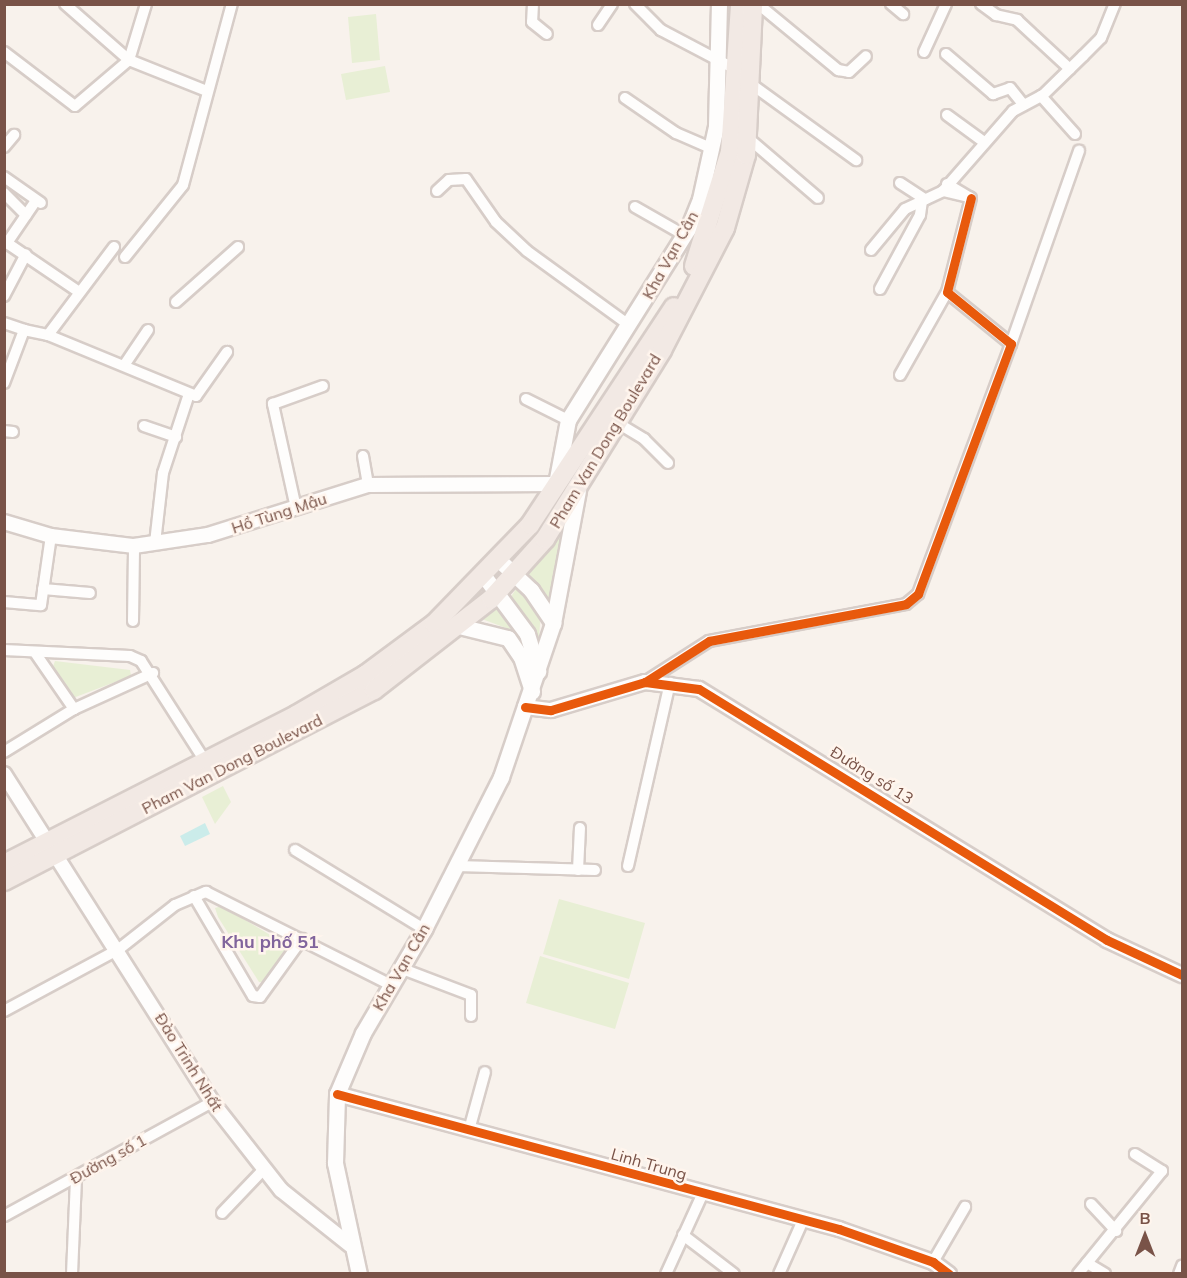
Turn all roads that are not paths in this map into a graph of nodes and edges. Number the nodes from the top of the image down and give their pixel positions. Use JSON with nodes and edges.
{"nodes":[{"id":1,"x":146,"y":4,"type":"edge"},
{"id":2,"x":232,"y":4,"type":"edge"},
{"id":3,"x":533,"y":4,"type":"edge"},
{"id":4,"x":612,"y":4,"type":"edge"},
{"id":5,"x":635,"y":4,"type":"edge"},
{"id":6,"x":719,"y":4,"type":"edge"},
{"id":7,"x":740,"y":4,"type":"edge"},
{"id":8,"x":753,"y":4,"type":"edge"},
{"id":9,"x":758,"y":4,"type":"edge"},
{"id":10,"x":891,"y":4,"type":"edge"},
{"id":11,"x":946,"y":4,"type":"edge"},
{"id":12,"x":981,"y":4,"type":"edge"},
{"id":13,"x":1115,"y":4,"type":"edge"},
{"id":14,"x":73,"y":7,"type":"edge"},
{"id":15,"x":903,"y":14,"type":"dead end"},
{"id":16,"x":598,"y":25,"type":"dead end"},
{"id":17,"x":547,"y":34,"type":"dead end"},
{"id":18,"x":4,"y":52,"type":"edge"},
{"id":19,"x":924,"y":52,"type":"dead end"},
{"id":20,"x":946,"y":54,"type":"dead end"},
{"id":21,"x":866,"y":56,"type":"dead end"},
{"id":22,"x":129,"y":60,"type":"junction"},
{"id":23,"x":727,"y":65,"type":"junction"},
{"id":24,"x":1070,"y":69,"type":"junction"},
{"id":25,"x":751,"y":84,"type":"junction"},
{"id":26,"x":207,"y":91,"type":"junction"},
{"id":27,"x":1041,"y":96,"type":"junction"},
{"id":28,"x":625,"y":98,"type":"dead end"},
{"id":29,"x":1023,"y":104,"type":"junction"},
{"id":30,"x":947,"y":115,"type":"dead end"},
{"id":31,"x":1075,"y":134,"type":"dead end"},
{"id":32,"x":14,"y":135,"type":"dead end"},
{"id":33,"x":748,"y":138,"type":"junction"},
{"id":34,"x":984,"y":142,"type":"junction"},
{"id":35,"x":4,"y":147,"type":"edge"},
{"id":36,"x":713,"y":149,"type":"junction"},
{"id":37,"x":1080,"y":152,"type":"dead end"},
{"id":38,"x":856,"y":160,"type":"dead end"},
{"id":39,"x":4,"y":177,"type":"edge"},
{"id":40,"x":900,"y":183,"type":"dead end"},
{"id":41,"x":437,"y":191,"type":"dead end"},
{"id":42,"x":4,"y":192,"type":"edge"},
{"id":43,"x":818,"y":198,"type":"dead end"},
{"id":44,"x":971,"y":198,"type":"dead end"},
{"id":45,"x":923,"y":200,"type":"junction"},
{"id":46,"x":635,"y":207,"type":"dead end"},
{"id":47,"x":26,"y":215,"type":"junction"},
{"id":48,"x":684,"y":235,"type":"junction"},
{"id":49,"x":5,"y":243,"type":"edge"},
{"id":50,"x":114,"y":248,"type":"dead end"},
{"id":51,"x":238,"y":248,"type":"dead end"},
{"id":52,"x":871,"y":250,"type":"dead end"},
{"id":53,"x":26,"y":254,"type":"junction"},
{"id":54,"x":124,"y":257,"type":"dead end"},
{"id":55,"x":880,"y":289,"type":"dead end"},
{"id":56,"x":79,"y":292,"type":"junction"},
{"id":57,"x":947,"y":292,"type":"junction"},
{"id":58,"x":4,"y":296,"type":"edge"},
{"id":59,"x":176,"y":302,"type":"dead end"},
{"id":60,"x":4,"y":323,"type":"edge"},
{"id":61,"x":628,"y":325,"type":"junction"},
{"id":62,"x":24,"y":330,"type":"junction"},
{"id":63,"x":148,"y":330,"type":"dead end"},
{"id":64,"x":48,"y":335,"type":"junction"},
{"id":65,"x":1011,"y":344,"type":"junction"},
{"id":66,"x":226,"y":352,"type":"dead end"},
{"id":67,"x":125,"y":364,"type":"junction"},
{"id":68,"x":900,"y":375,"type":"dead end"},
{"id":69,"x":4,"y":383,"type":"edge"},
{"id":70,"x":323,"y":386,"type":"dead end"},
{"id":71,"x":189,"y":394,"type":"junction"},
{"id":72,"x":526,"y":399,"type":"dead end"},
{"id":73,"x":568,"y":420,"type":"junction"},
{"id":74,"x":616,"y":422,"type":"junction"},
{"id":75,"x":144,"y":426,"type":"dead end"},
{"id":76,"x":176,"y":437,"type":"junction"},
{"id":77,"x":363,"y":456,"type":"dead end"},
{"id":78,"x":668,"y":463,"type":"dead end"},
{"id":79,"x":556,"y":484,"type":"junction"},
{"id":80,"x":368,"y":485,"type":"junction"},
{"id":81,"x":578,"y":491,"type":"junction"},
{"id":82,"x":296,"y":508,"type":"junction"},
{"id":83,"x":4,"y":522,"type":"edge"},
{"id":84,"x":51,"y":536,"type":"junction"},
{"id":85,"x":155,"y":543,"type":"junction"},
{"id":86,"x":134,"y":546,"type":"junction"},
{"id":87,"x":499,"y":560,"type":"junction"},
{"id":88,"x":515,"y":574,"type":"junction"},
{"id":89,"x":484,"y":576,"type":"junction"},
{"id":90,"x":43,"y":590,"type":"junction"},
{"id":91,"x":90,"y":593,"type":"dead end"},
{"id":92,"x":496,"y":594,"type":"junction"},
{"id":93,"x":4,"y":602,"type":"edge"},
{"id":94,"x":133,"y":621,"type":"dead end"},
{"id":95,"x":553,"y":623,"type":"junction"},
{"id":96,"x":459,"y":626,"type":"junction"},
{"id":97,"x":4,"y":650,"type":"edge"},
{"id":98,"x":36,"y":654,"type":"junction"},
{"id":99,"x":153,"y":673,"type":"junction"},
{"id":100,"x":539,"y":674,"type":"junction"},
{"id":101,"x":645,"y":682,"type":"junction"},
{"id":102,"x":670,"y":683,"type":"junction"},
{"id":103,"x":532,"y":691,"type":"junction"},
{"id":104,"x":525,"y":707,"type":"junction"},
{"id":105,"x":74,"y":709,"type":"junction"},
{"id":106,"x":4,"y":752,"type":"edge"},
{"id":107,"x":205,"y":761,"type":"junction"},
{"id":108,"x":4,"y":774,"type":"edge"},
{"id":109,"x":580,"y":828,"type":"dead end"},
{"id":110,"x":50,"y":846,"type":"junction"},
{"id":111,"x":295,"y":849,"type":"dead end"},
{"id":112,"x":4,"y":864,"type":"edge"},
{"id":113,"x":457,"y":866,"type":"junction"},
{"id":114,"x":628,"y":866,"type":"dead end"},
{"id":115,"x":578,"y":870,"type":"junction"},
{"id":116,"x":595,"y":870,"type":"dead end"},
{"id":117,"x":4,"y":881,"type":"edge"},
{"id":118,"x":194,"y":896,"type":"junction"},
{"id":119,"x":424,"y":930,"type":"junction"},
{"id":120,"x":302,"y":939,"type":"junction"},
{"id":121,"x":119,"y":949,"type":"junction"},
{"id":122,"x":400,"y":968,"type":"junction"},
{"id":123,"x":1182,"y":975,"type":"edge"},
{"id":124,"x":391,"y":984,"type":"junction"},
{"id":125,"x":4,"y":1011,"type":"edge"},
{"id":126,"x":471,"y":1016,"type":"dead end"},
{"id":127,"x":485,"y":1072,"type":"dead end"},
{"id":128,"x":337,"y":1094,"type":"junction"},
{"id":129,"x":212,"y":1102,"type":"junction"},
{"id":130,"x":469,"y":1130,"type":"junction"},
{"id":131,"x":1136,"y":1154,"type":"dead end"},
{"id":132,"x":264,"y":1169,"type":"junction"},
{"id":133,"x":76,"y":1177,"type":"junction"},
{"id":134,"x":702,"y":1195,"type":"junction"},
{"id":135,"x":1090,"y":1204,"type":"dead end"},
{"id":136,"x":965,"y":1207,"type":"dead end"},
{"id":137,"x":222,"y":1213,"type":"dead end"},
{"id":138,"x":4,"y":1216,"type":"edge"},
{"id":139,"x":803,"y":1220,"type":"junction"},
{"id":140,"x":1116,"y":1231,"type":"junction"},
{"id":141,"x":683,"y":1236,"type":"junction"},
{"id":142,"x":350,"y":1245,"type":"junction"},
{"id":143,"x":933,"y":1262,"type":"junction"},
{"id":144,"x":1087,"y":1263,"type":"junction"},
{"id":145,"x":1182,"y":1266,"type":"edge"},
{"id":146,"x":72,"y":1274,"type":"edge"},
{"id":147,"x":359,"y":1274,"type":"edge"},
{"id":148,"x":666,"y":1274,"type":"edge"},
{"id":149,"x":734,"y":1274,"type":"edge"},
{"id":150,"x":779,"y":1274,"type":"edge"},
{"id":151,"x":949,"y":1274,"type":"edge"},
{"id":152,"x":1078,"y":1274,"type":"edge"},
{"id":153,"x":1105,"y":1274,"type":"edge"},
{"id":154,"x":1179,"y":1274,"type":"edge"}],
"edges":[{"from":1,"to":22,"type":"street"},
{"from":2,"to":26,"type":"street"},
{"from":3,"to":17,"type":"street"},
{"from":4,"to":16,"type":"street"},
{"from":5,"to":23,"type":"street"},
{"from":6,"to":23,"type":"main road","name":"Kha Vạn Cân"},
{"from":7,"to":23,"type":"highway","name":"Pham Van Dong Boulevard"},
{"from":8,"to":25,"type":"highway","name":"Pham Van Dong Boulevard"},
{"from":9,"to":21,"type":"street"},
{"from":10,"to":15,"type":"street"},
{"from":11,"to":19,"type":"street"},
{"from":12,"to":24,"type":"street"},
{"from":13,"to":24,"type":"street"},
{"from":14,"to":22,"type":"street"},
{"from":18,"to":22,"type":"street"},
{"from":20,"to":29,"type":"street"},
{"from":22,"to":26,"type":"street"},
{"from":23,"to":36,"type":"main road","name":"Kha Vạn Cân"},
{"from":23,"to":79,"type":"highway","name":"Pham Van Dong Boulevard"},
{"from":24,"to":27,"type":"street"},
{"from":25,"to":33,"type":"highway","name":"Pham Van Dong Boulevard"},
{"from":25,"to":38,"type":"street"},
{"from":26,"to":54,"type":"street"},
{"from":27,"to":29,"type":"street"},
{"from":27,"to":31,"type":"street"},
{"from":28,"to":36,"type":"street"},
{"from":29,"to":34,"type":"street"},
{"from":30,"to":34,"type":"street"},
{"from":32,"to":35,"type":"street"},
{"from":33,"to":43,"type":"street"},
{"from":33,"to":74,"type":"highway","name":"Pham Van Dong Boulevard"},
{"from":34,"to":45,"type":"street"},
{"from":36,"to":48,"type":"main road","name":"Kha Vạn Cân"},
{"from":37,"to":65,"type":"street"},
{"from":39,"to":47,"type":"street"},
{"from":40,"to":45,"type":"street"},
{"from":41,"to":61,"type":"street"},
{"from":42,"to":47,"type":"street"},
{"from":44,"to":57,"type":"street"},
{"from":45,"to":52,"type":"street"},
{"from":45,"to":55,"type":"street"},
{"from":46,"to":48,"type":"street"},
{"from":47,"to":49,"type":"street"},
{"from":48,"to":61,"type":"main road","name":"Kha Vạn Cân"},
{"from":49,"to":53,"type":"street"},
{"from":50,"to":56,"type":"street"},
{"from":51,"to":59,"type":"street"},
{"from":53,"to":56,"type":"street"},
{"from":53,"to":58,"type":"street"},
{"from":56,"to":64,"type":"street"},
{"from":57,"to":65,"type":"street"},
{"from":57,"to":68,"type":"street"},
{"from":60,"to":62,"type":"street"},
{"from":61,"to":73,"type":"main road","name":"Kha Vạn Cân"},
{"from":62,"to":64,"type":"street"},
{"from":62,"to":69,"type":"street"},
{"from":63,"to":67,"type":"street"},
{"from":64,"to":67,"type":"street"},
{"from":65,"to":101,"type":"street"},
{"from":66,"to":71,"type":"street"},
{"from":67,"to":71,"type":"street"},
{"from":70,"to":82,"type":"street"},
{"from":71,"to":76,"type":"street"},
{"from":72,"to":73,"type":"street"},
{"from":73,"to":79,"type":"main road","name":"Kha Vạn Cân"},
{"from":74,"to":78,"type":"street"},
{"from":74,"to":81,"type":"highway","name":"Pham Van Dong Boulevard"},
{"from":75,"to":76,"type":"street"},
{"from":76,"to":85,"type":"street"},
{"from":77,"to":80,"type":"street"},
{"from":79,"to":80,"type":"street","name":"Hồ Tùng Mậu"},
{"from":79,"to":87,"type":"highway","name":"Pham Van Dong Boulevard"},
{"from":80,"to":82,"type":"street","name":"Hồ Tùng Mậu"},
{"from":81,"to":88,"type":"highway","name":"Pham Van Dong Boulevard"},
{"from":81,"to":95,"type":"main road","name":"Kha Vạn Cân"},
{"from":82,"to":85,"type":"street","name":"Hồ Tùng Mậu"},
{"from":83,"to":84,"type":"street","name":"Hồ Tùng Mậu"},
{"from":84,"to":86,"type":"street","name":"Hồ Tùng Mậu"},
{"from":84,"to":90,"type":"street"},
{"from":85,"to":86,"type":"street","name":"Hồ Tùng Mậu"},
{"from":86,"to":94,"type":"street"},
{"from":87,"to":88,"type":"main road"},
{"from":87,"to":89,"type":"highway","name":"Pham Van Dong Boulevard"},
{"from":88,"to":92,"type":"highway","name":"Pham Van Dong Boulevard"},
{"from":88,"to":95,"type":"main road"},
{"from":89,"to":92,"type":"main road"},
{"from":89,"to":107,"type":"highway","name":"Pham Van Dong Boulevard"},
{"from":90,"to":91,"type":"street"},
{"from":90,"to":93,"type":"street"},
{"from":92,"to":96,"type":"highway","name":"Pham Van Dong Boulevard"},
{"from":92,"to":100,"type":"main road"},
{"from":95,"to":100,"type":"main road","name":"Kha Vạn Cân"},
{"from":96,"to":103,"type":"main road"},
{"from":96,"to":110,"type":"highway","name":"Pham Van Dong Boulevard"},
{"from":97,"to":98,"type":"street"},
{"from":98,"to":99,"type":"street"},
{"from":98,"to":105,"type":"street"},
{"from":99,"to":105,"type":"street"},
{"from":99,"to":107,"type":"street"},
{"from":100,"to":103,"type":"main road","name":"Kha Vạn Cân"},
{"from":101,"to":102,"type":"street","name":"Đường số 13"},
{"from":101,"to":104,"type":"street","name":"Đường số 13"},
{"from":102,"to":114,"type":"street"},
{"from":102,"to":123,"type":"street","name":"Đường số 13"},
{"from":103,"to":104,"type":"main road","name":"Kha Vạn Cân"},
{"from":104,"to":113,"type":"main road","name":"Kha Vạn Cân"},
{"from":105,"to":106,"type":"street"},
{"from":107,"to":110,"type":"highway","name":"Pham Van Dong Boulevard"},
{"from":108,"to":110,"type":"street","name":"Đào Trinh Nhất"},
{"from":109,"to":115,"type":"street"},
{"from":110,"to":112,"type":"highway","name":"Pham Van Dong Boulevard"},
{"from":110,"to":117,"type":"highway","name":"Pham Van Dong Boulevard"},
{"from":110,"to":121,"type":"street","name":"Đào Trinh Nhất"},
{"from":111,"to":119,"type":"street"},
{"from":113,"to":115,"type":"street"},
{"from":113,"to":119,"type":"main road","name":"Kha Vạn Cân"},
{"from":115,"to":116,"type":"street"},
{"from":118,"to":120,"type":"street"},
{"from":118,"to":120,"type":"street"},
{"from":118,"to":121,"type":"street"},
{"from":119,"to":122,"type":"main road","name":"Kha Vạn Cân"},
{"from":120,"to":124,"type":"street"},
{"from":121,"to":125,"type":"street"},
{"from":121,"to":129,"type":"street","name":"Đào Trinh Nhất"},
{"from":122,"to":124,"type":"main road","name":"Kha Vạn Cân"},
{"from":122,"to":126,"type":"street"},
{"from":124,"to":128,"type":"main road","name":"Kha Vạn Cân"},
{"from":127,"to":130,"type":"street"},
{"from":128,"to":130,"type":"street","name":"Linh Trung"},
{"from":128,"to":142,"type":"main road","name":"Kha Vạn Cân"},
{"from":129,"to":132,"type":"street","name":"Đào Trinh Nhất"},
{"from":129,"to":133,"type":"street","name":"Đường số 1"},
{"from":130,"to":134,"type":"street","name":"Linh Trung"},
{"from":131,"to":140,"type":"street"},
{"from":132,"to":137,"type":"street"},
{"from":132,"to":142,"type":"street","name":"Đào Trinh Nhất"},
{"from":133,"to":138,"type":"street","name":"Đường số 1"},
{"from":133,"to":146,"type":"street"},
{"from":134,"to":139,"type":"street","name":"Linh Trung"},
{"from":134,"to":141,"type":"street"},
{"from":135,"to":140,"type":"street"},
{"from":136,"to":143,"type":"street"},
{"from":139,"to":143,"type":"street","name":"Linh Trung"},
{"from":139,"to":150,"type":"street"},
{"from":140,"to":144,"type":"street"},
{"from":141,"to":148,"type":"street"},
{"from":141,"to":149,"type":"street"},
{"from":142,"to":147,"type":"main road","name":"Kha Vạn Cân"},
{"from":143,"to":151,"type":"street","name":"Linh Trung"},
{"from":144,"to":152,"type":"street"},
{"from":144,"to":153,"type":"street"},
{"from":145,"to":154,"type":"street"}]}
